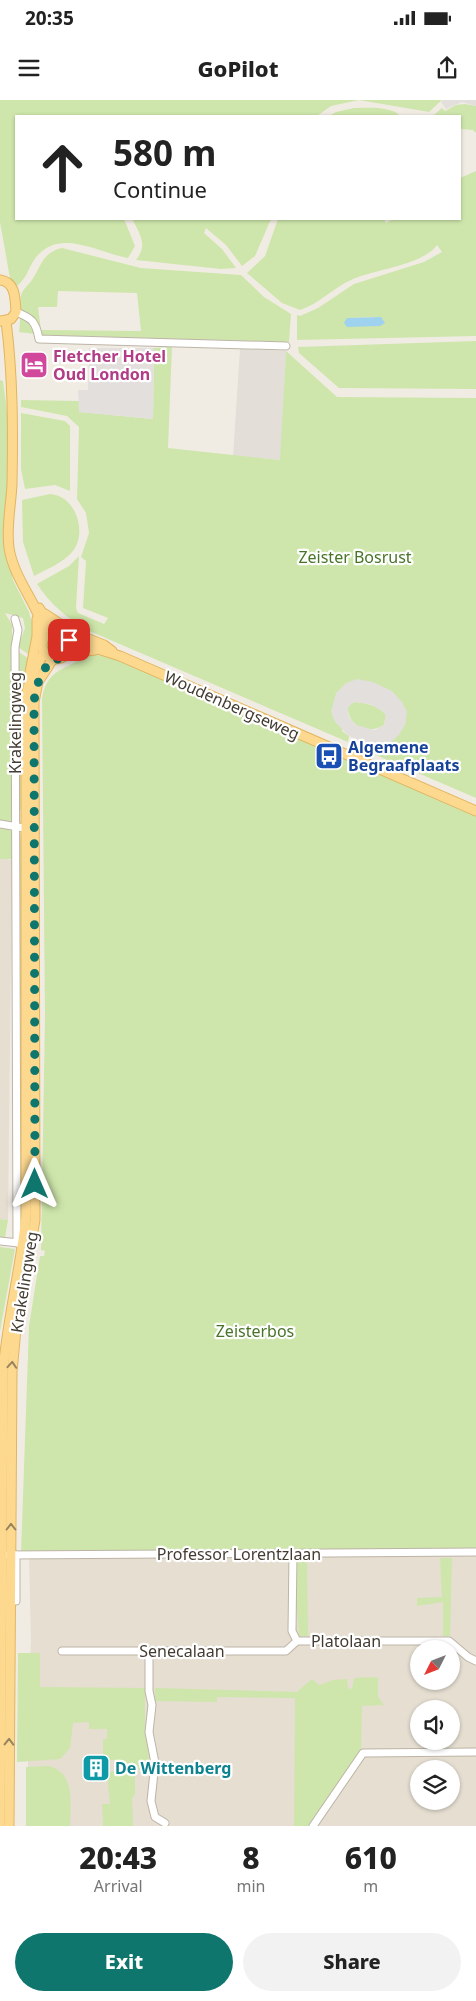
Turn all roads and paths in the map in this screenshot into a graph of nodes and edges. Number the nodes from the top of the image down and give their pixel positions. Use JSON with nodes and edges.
{"nodes":[{"id":1,"x":0,"y":280,"type":"edge"},
{"id":2,"x":16,"y":312,"type":"junction"},
{"id":3,"x":3,"y":321,"type":"edge"},
{"id":4,"x":286,"y":346,"type":"dead end"},
{"id":5,"x":39,"y":614,"type":"junction"},
{"id":6,"x":15,"y":619,"type":"dead end"},
{"id":7,"x":50,"y":633,"type":"junction"},
{"id":8,"x":69,"y":640,"type":"junction"},
{"id":9,"x":96,"y":650,"type":"junction"},
{"id":10,"x":44,"y":652,"type":"junction"},
{"id":11,"x":68,"y":653,"type":"junction"},
{"id":12,"x":114,"y":654,"type":"junction"},
{"id":13,"x":53,"y":659,"type":"junction"},
{"id":14,"x":30,"y":680,"type":"junction"},
{"id":15,"x":476,"y":812,"type":"edge"},
{"id":16,"x":0,"y":824,"type":"edge"},
{"id":17,"x":15,"y":828,"type":"junction"},
{"id":18,"x":29,"y":829,"type":"junction"},
{"id":19,"x":0,"y":1241,"type":"edge"},
{"id":20,"x":23,"y":1245,"type":"junction"},
{"id":21,"x":476,"y":1552,"type":"edge"},
{"id":22,"x":292,"y":1554,"type":"junction"},
{"id":23,"x":10,"y":1555,"type":"junction"},
{"id":24,"x":16,"y":1601,"type":"dead end"},
{"id":25,"x":298,"y":1641,"type":"junction"},
{"id":26,"x":62,"y":1651,"type":"dead end"},
{"id":27,"x":149,"y":1651,"type":"junction"},
{"id":28,"x":476,"y":1661,"type":"edge"},
{"id":29,"x":476,"y":1752,"type":"edge"},
{"id":30,"x":5,"y":1764,"type":"edge"},
{"id":31,"x":164,"y":1823,"type":"dead end"},
{"id":32,"x":0,"y":1826,"type":"edge"},
{"id":33,"x":8,"y":1826,"type":"edge"},
{"id":34,"x":313,"y":1826,"type":"edge"}],
"edges":[{"from":1,"to":2,"type":"main road"},
{"from":2,"to":3,"type":"main road"},
{"from":2,"to":4,"type":"street"},
{"from":3,"to":5,"type":"main road"},
{"from":5,"to":7,"type":"main road"},
{"from":5,"to":12,"type":"main road"},
{"from":5,"to":14,"type":"main road"},
{"from":6,"to":17,"type":"street","name":"Krakelingweg"},
{"from":7,"to":8,"type":"main road"},
{"from":7,"to":10,"type":"main road"},
{"from":8,"to":9,"type":"main road","name":"Woudenbergseweg"},
{"from":8,"to":11,"type":"main road"},
{"from":9,"to":11,"type":"main road","name":"Woudenbergseweg"},
{"from":9,"to":12,"type":"main road","name":"Woudenbergseweg"},
{"from":10,"to":13,"type":"main road"},
{"from":10,"to":14,"type":"main road","name":"Krakelingweg"},
{"from":11,"to":13,"type":"main road"},
{"from":12,"to":15,"type":"main road","name":"Woudenbergseweg"},
{"from":13,"to":18,"type":"main road","name":"Krakelingweg"},
{"from":14,"to":18,"type":"main road","name":"Krakelingweg"},
{"from":16,"to":17,"type":"street"},
{"from":17,"to":18,"type":"street"},
{"from":17,"to":20,"type":"street","name":"Krakelingweg"},
{"from":18,"to":20,"type":"main road","name":"Krakelingweg"},
{"from":19,"to":20,"type":"street"},
{"from":20,"to":23,"type":"main road","name":"Krakelingweg"},
{"from":21,"to":22,"type":"street","name":"Professor Lorentzlaan"},
{"from":22,"to":23,"type":"street","name":"Professor Lorentzlaan"},
{"from":22,"to":25,"type":"street","name":"Platolaan"},
{"from":23,"to":24,"type":"street","name":"Krakelingweg"},
{"from":23,"to":30,"type":"main road","name":"Krakelingweg"},
{"from":25,"to":27,"type":"street","name":"Senecalaan"},
{"from":25,"to":28,"type":"street","name":"Platolaan"},
{"from":26,"to":27,"type":"street","name":"Senecalaan"},
{"from":27,"to":31,"type":"street"},
{"from":29,"to":34,"type":"street"},
{"from":30,"to":32,"type":"main road","name":"Krakelingweg"},
{"from":30,"to":33,"type":"main road","name":"Krakelingweg"}]}
